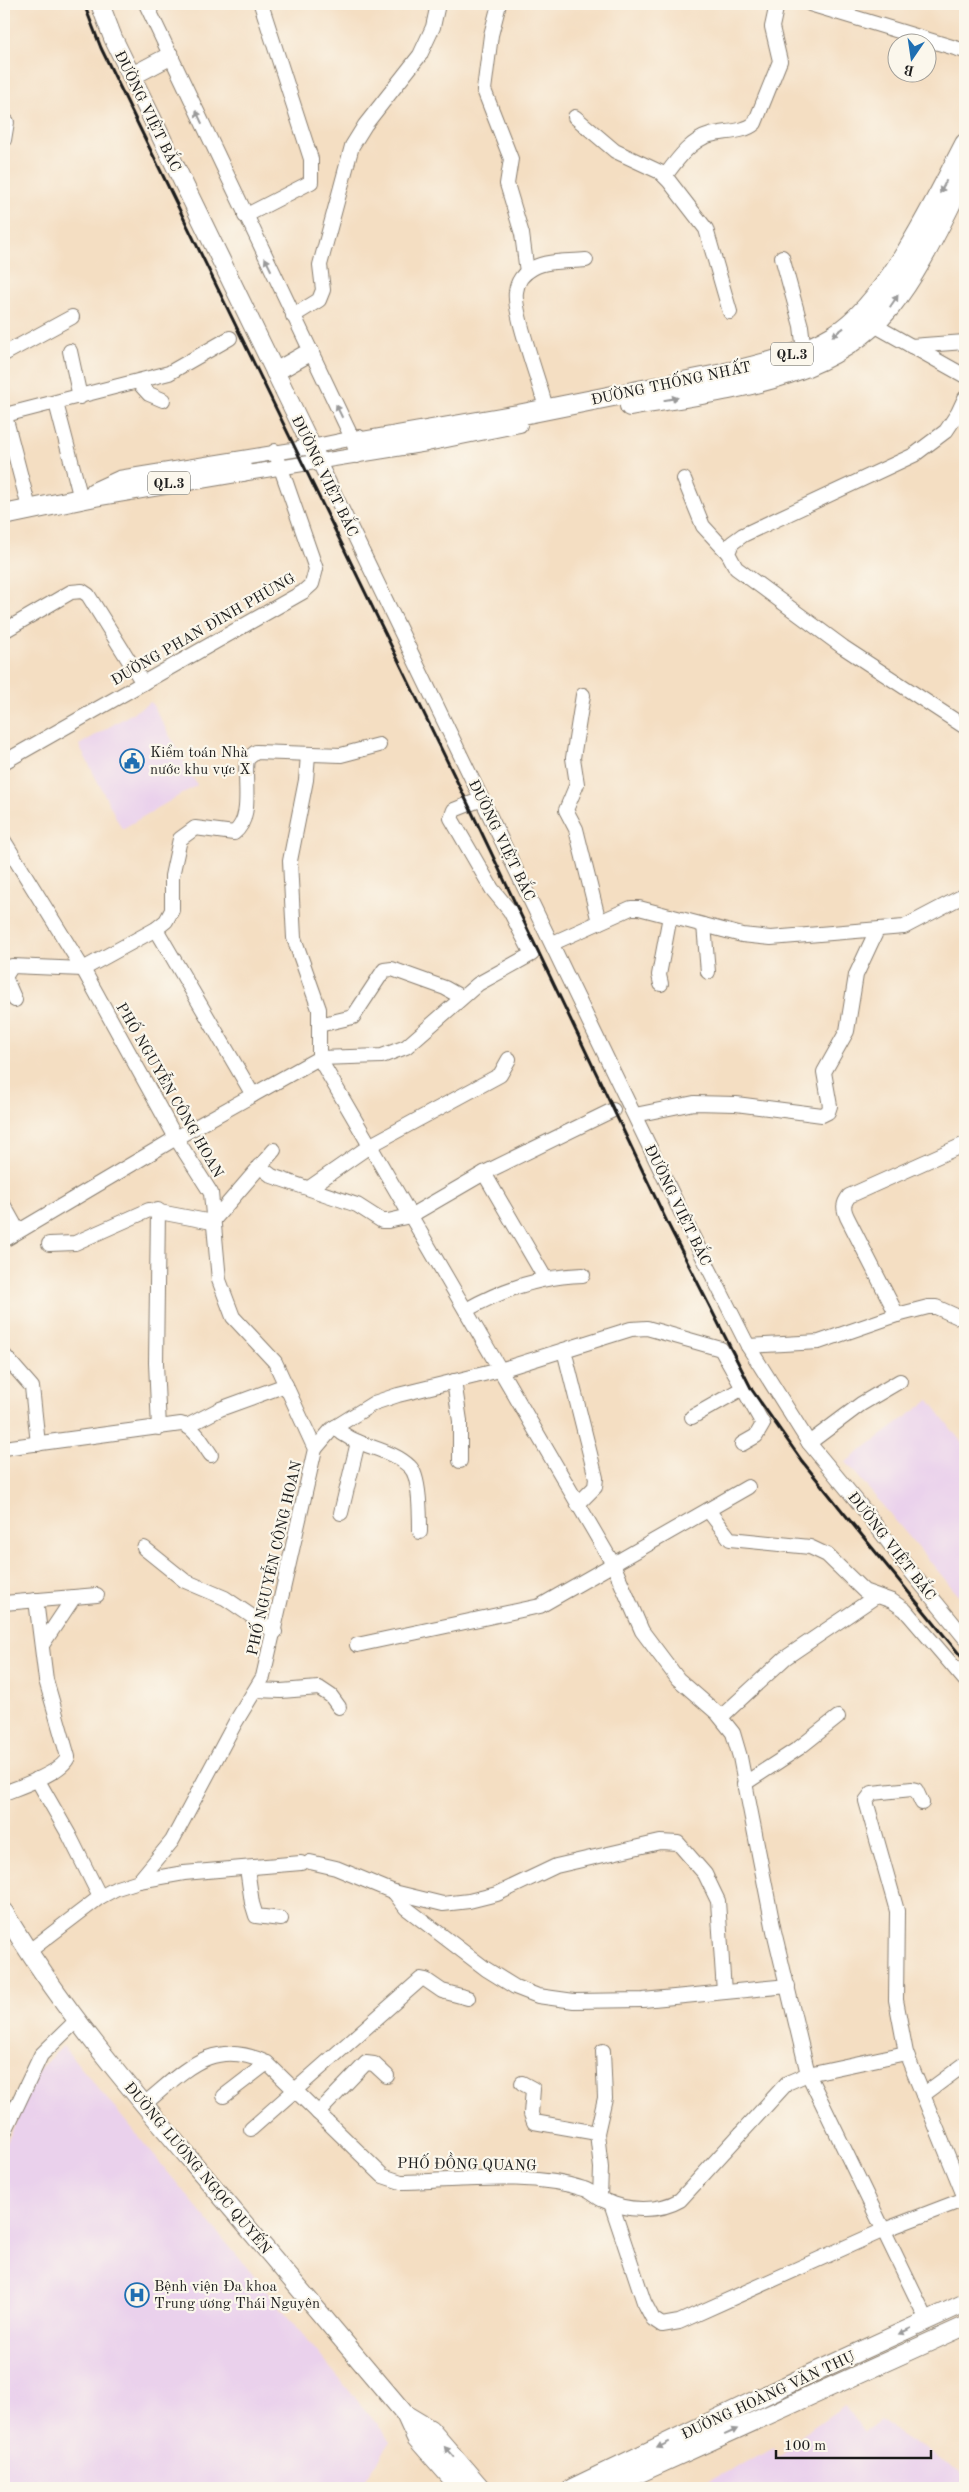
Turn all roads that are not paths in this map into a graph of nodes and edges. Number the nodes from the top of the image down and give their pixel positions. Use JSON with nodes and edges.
{"nodes":[{"id":1,"x":100,"y":4,"type":"edge"},
{"id":2,"x":146,"y":4,"type":"edge"},
{"id":3,"x":261,"y":4,"type":"edge"},
{"id":4,"x":438,"y":4,"type":"edge"},
{"id":5,"x":498,"y":4,"type":"edge"},
{"id":6,"x":777,"y":4,"type":"edge"},
{"id":7,"x":810,"y":4,"type":"edge"},
{"id":8,"x":965,"y":51,"type":"edge"},
{"id":9,"x":170,"y":56,"type":"junction"},
{"id":10,"x":132,"y":76,"type":"junction"},
{"id":11,"x":575,"y":117,"type":"dead end"},
{"id":12,"x":7,"y":122,"type":"dead end"},
{"id":13,"x":4,"y":140,"type":"edge"},
{"id":14,"x":965,"y":144,"type":"edge"},
{"id":15,"x":965,"y":174,"type":"edge"},
{"id":16,"x":665,"y":176,"type":"junction"},
{"id":17,"x":245,"y":216,"type":"junction"},
{"id":18,"x":782,"y":258,"type":"dead end"},
{"id":19,"x":586,"y":260,"type":"dead end"},
{"id":20,"x":527,"y":272,"type":"junction"},
{"id":21,"x":730,"y":312,"type":"dead end"},
{"id":22,"x":293,"y":316,"type":"junction"},
{"id":23,"x":72,"y":317,"type":"dead end"},
{"id":24,"x":868,"y":320,"type":"junction"},
{"id":25,"x":230,"y":338,"type":"dead end"},
{"id":26,"x":965,"y":342,"type":"edge"},
{"id":27,"x":910,"y":346,"type":"junction"},
{"id":28,"x":804,"y":350,"type":"junction"},
{"id":29,"x":70,"y":351,"type":"dead end"},
{"id":30,"x":310,"y":352,"type":"junction"},
{"id":31,"x":4,"y":354,"type":"edge"},
{"id":32,"x":275,"y":372,"type":"junction"},
{"id":33,"x":965,"y":376,"type":"edge"},
{"id":34,"x":139,"y":383,"type":"junction"},
{"id":35,"x":80,"y":397,"type":"junction"},
{"id":36,"x":965,"y":398,"type":"edge"},
{"id":37,"x":163,"y":400,"type":"dead end"},
{"id":38,"x":544,"y":401,"type":"dead end"},
{"id":39,"x":56,"y":403,"type":"junction"},
{"id":40,"x":4,"y":414,"type":"edge"},
{"id":41,"x":519,"y":420,"type":"junction"},
{"id":42,"x":359,"y":446,"type":"junction"},
{"id":43,"x":275,"y":451,"type":"junction"},
{"id":44,"x":315,"y":454,"type":"junction"},
{"id":45,"x":242,"y":467,"type":"dead end"},
{"id":46,"x":279,"y":467,"type":"junction"},
{"id":47,"x":684,"y":479,"type":"dead end"},
{"id":48,"x":89,"y":494,"type":"junction"},
{"id":49,"x":28,"y":504,"type":"junction"},
{"id":50,"x":4,"y":508,"type":"edge"},
{"id":51,"x":4,"y":515,"type":"edge"},
{"id":52,"x":728,"y":552,"type":"junction"},
{"id":53,"x":4,"y":631,"type":"edge"},
{"id":54,"x":143,"y":683,"type":"junction"},
{"id":55,"x":583,"y":695,"type":"dead end"},
{"id":56,"x":965,"y":727,"type":"edge"},
{"id":57,"x":378,"y":745,"type":"dead end"},
{"id":58,"x":308,"y":756,"type":"junction"},
{"id":59,"x":4,"y":762,"type":"edge"},
{"id":60,"x":482,"y":799,"type":"junction"},
{"id":61,"x":4,"y":841,"type":"edge"},
{"id":62,"x":965,"y":895,"type":"edge"},
{"id":63,"x":670,"y":916,"type":"junction"},
{"id":64,"x":600,"y":922,"type":"junction"},
{"id":65,"x":704,"y":925,"type":"junction"},
{"id":66,"x":156,"y":929,"type":"junction"},
{"id":67,"x":877,"y":930,"type":"junction"},
{"id":68,"x":553,"y":943,"type":"junction"},
{"id":69,"x":83,"y":969,"type":"junction"},
{"id":70,"x":708,"y":972,"type":"dead end"},
{"id":71,"x":661,"y":984,"type":"dead end"},
{"id":72,"x":461,"y":997,"type":"junction"},
{"id":73,"x":15,"y":1000,"type":"dead end"},
{"id":74,"x":319,"y":1025,"type":"junction"},
{"id":75,"x":319,"y":1058,"type":"junction"},
{"id":76,"x":509,"y":1059,"type":"dead end"},
{"id":77,"x":253,"y":1095,"type":"junction"},
{"id":78,"x":614,"y":1110,"type":"dead end"},
{"id":79,"x":635,"y":1115,"type":"junction"},
{"id":80,"x":176,"y":1138,"type":"junction"},
{"id":81,"x":965,"y":1144,"type":"edge"},
{"id":82,"x":371,"y":1145,"type":"junction"},
{"id":83,"x":274,"y":1150,"type":"dead end"},
{"id":84,"x":259,"y":1166,"type":"junction"},
{"id":85,"x":484,"y":1173,"type":"junction"},
{"id":86,"x":309,"y":1188,"type":"junction"},
{"id":87,"x":4,"y":1206,"type":"edge"},
{"id":88,"x":158,"y":1210,"type":"junction"},
{"id":89,"x":410,"y":1216,"type":"junction"},
{"id":90,"x":212,"y":1222,"type":"junction"},
{"id":91,"x":18,"y":1232,"type":"junction"},
{"id":92,"x":4,"y":1240,"type":"edge"},
{"id":93,"x":49,"y":1244,"type":"dead end"},
{"id":94,"x":583,"y":1275,"type":"dead end"},
{"id":95,"x":545,"y":1278,"type":"junction"},
{"id":96,"x":466,"y":1310,"type":"junction"},
{"id":97,"x":896,"y":1315,"type":"junction"},
{"id":98,"x":965,"y":1320,"type":"edge"},
{"id":99,"x":748,"y":1346,"type":"junction"},
{"id":100,"x":564,"y":1350,"type":"junction"},
{"id":101,"x":4,"y":1354,"type":"edge"},
{"id":102,"x":500,"y":1370,"type":"junction"},
{"id":103,"x":454,"y":1381,"type":"junction"},
{"id":104,"x":900,"y":1381,"type":"dead end"},
{"id":105,"x":286,"y":1385,"type":"junction"},
{"id":106,"x":743,"y":1388,"type":"junction"},
{"id":107,"x":692,"y":1418,"type":"dead end"},
{"id":108,"x":187,"y":1426,"type":"junction"},
{"id":109,"x":335,"y":1427,"type":"junction"},
{"id":110,"x":159,"y":1428,"type":"junction"},
{"id":111,"x":358,"y":1442,"type":"junction"},
{"id":112,"x":808,"y":1443,"type":"junction"},
{"id":113,"x":38,"y":1444,"type":"junction"},
{"id":114,"x":742,"y":1444,"type":"dead end"},
{"id":115,"x":4,"y":1448,"type":"edge"},
{"id":116,"x":315,"y":1449,"type":"junction"},
{"id":117,"x":211,"y":1455,"type":"dead end"},
{"id":118,"x":460,"y":1461,"type":"dead end"},
{"id":119,"x":748,"y":1487,"type":"dead end"},
{"id":120,"x":578,"y":1504,"type":"junction"},
{"id":121,"x":708,"y":1510,"type":"junction"},
{"id":122,"x":341,"y":1513,"type":"dead end"},
{"id":123,"x":420,"y":1532,"type":"dead end"},
{"id":124,"x":144,"y":1548,"type":"dead end"},
{"id":125,"x":613,"y":1564,"type":"junction"},
{"id":126,"x":97,"y":1595,"type":"dead end"},
{"id":127,"x":74,"y":1597,"type":"junction"},
{"id":128,"x":875,"y":1597,"type":"junction"},
{"id":129,"x":36,"y":1600,"type":"junction"},
{"id":130,"x":4,"y":1602,"type":"edge"},
{"id":131,"x":275,"y":1632,"type":"junction"},
{"id":132,"x":965,"y":1638,"type":"edge"},
{"id":133,"x":42,"y":1644,"type":"junction"},
{"id":134,"x":357,"y":1645,"type":"dead end"},
{"id":135,"x":965,"y":1680,"type":"edge"},
{"id":136,"x":256,"y":1690,"type":"junction"},
{"id":137,"x":339,"y":1707,"type":"dead end"},
{"id":138,"x":721,"y":1717,"type":"junction"},
{"id":139,"x":838,"y":1717,"type":"dead end"},
{"id":140,"x":37,"y":1779,"type":"junction"},
{"id":141,"x":744,"y":1784,"type":"junction"},
{"id":142,"x":4,"y":1793,"type":"edge"},
{"id":143,"x":922,"y":1803,"type":"dead end"},
{"id":144,"x":247,"y":1868,"type":"junction"},
{"id":145,"x":139,"y":1881,"type":"junction"},
{"id":146,"x":394,"y":1892,"type":"junction"},
{"id":147,"x":100,"y":1898,"type":"junction"},
{"id":148,"x":4,"y":1912,"type":"edge"},
{"id":149,"x":281,"y":1919,"type":"dead end"},
{"id":150,"x":28,"y":1952,"type":"junction"},
{"id":151,"x":788,"y":1986,"type":"junction"},
{"id":152,"x":724,"y":1992,"type":"junction"},
{"id":153,"x":468,"y":1998,"type":"dead end"},
{"id":154,"x":76,"y":2021,"type":"junction"},
{"id":155,"x":603,"y":2051,"type":"dead end"},
{"id":156,"x":906,"y":2053,"type":"junction"},
{"id":157,"x":267,"y":2063,"type":"junction"},
{"id":158,"x":965,"y":2064,"type":"edge"},
{"id":159,"x":808,"y":2074,"type":"junction"},
{"id":160,"x":387,"y":2076,"type":"dead end"},
{"id":161,"x":522,"y":2083,"type":"dead end"},
{"id":162,"x":295,"y":2090,"type":"junction"},
{"id":163,"x":923,"y":2095,"type":"junction"},
{"id":164,"x":224,"y":2096,"type":"dead end"},
{"id":165,"x":143,"y":2105,"type":"junction"},
{"id":166,"x":318,"y":2113,"type":"junction"},
{"id":167,"x":251,"y":2129,"type":"dead end"},
{"id":168,"x":4,"y":2133,"type":"edge"},
{"id":169,"x":597,"y":2133,"type":"junction"},
{"id":170,"x":965,"y":2199,"type":"edge"},
{"id":171,"x":605,"y":2200,"type":"junction"},
{"id":172,"x":884,"y":2230,"type":"junction"},
{"id":173,"x":965,"y":2303,"type":"edge"},
{"id":174,"x":928,"y":2320,"type":"junction"},
{"id":175,"x":965,"y":2326,"type":"edge"},
{"id":176,"x":795,"y":2381,"type":"junction"},
{"id":177,"x":804,"y":2399,"type":"junction"},
{"id":178,"x":405,"y":2414,"type":"junction"},
{"id":179,"x":460,"y":2488,"type":"edge"},
{"id":180,"x":481,"y":2488,"type":"edge"},
{"id":181,"x":572,"y":2488,"type":"edge"},
{"id":182,"x":607,"y":2488,"type":"edge"}],
"edges":[{"from":1,"to":10,"type":"main road","name":"ĐƯỜNG VIỆT BẮC"},
{"from":2,"to":9,"type":"street"},
{"from":3,"to":17,"type":"street"},
{"from":4,"to":22,"type":"street"},
{"from":5,"to":20,"type":"street"},
{"from":6,"to":16,"type":"street"},
{"from":7,"to":8,"type":"street"},
{"from":9,"to":10,"type":"main road"},
{"from":17,"to":9,"type":"street","one_way":true},
{"from":10,"to":32,"type":"main road","name":"ĐƯỜNG VIỆT BẮC"},
{"from":11,"to":16,"type":"street"},
{"from":12,"to":13,"type":"street"},
{"from":14,"to":24,"type":"highway","name":"ĐƯỜNG THỐNG NHẤT","number":"QL.3","one_way":true},
{"from":24,"to":15,"type":"highway","name":"ĐƯỜNG THỐNG NHẤT","number":"QL.3","one_way":true},
{"from":16,"to":21,"type":"street"},
{"from":22,"to":17,"type":"street","one_way":true},
{"from":18,"to":28,"type":"street"},
{"from":19,"to":20,"type":"street"},
{"from":20,"to":38,"type":"street"},
{"from":22,"to":30,"type":"street"},
{"from":23,"to":31,"type":"street"},
{"from":24,"to":27,"type":"street"},
{"from":24,"to":28,"type":"highway","name":"ĐƯỜNG THỐNG NHẤT","number":"QL.3","one_way":true},
{"from":41,"to":24,"type":"highway","name":"ĐƯỜNG THỐNG NHẤT","number":"QL.3","one_way":true},
{"from":25,"to":34,"type":"street"},
{"from":26,"to":27,"type":"street"},
{"from":27,"to":33,"type":"street"},
{"from":28,"to":41,"type":"highway","name":"ĐƯỜNG THỐNG NHẤT","number":"QL.3"},
{"from":29,"to":35,"type":"street"},
{"from":30,"to":32,"type":"main road"},
{"from":42,"to":30,"type":"street","one_way":true},
{"from":32,"to":44,"type":"main road","name":"ĐƯỜNG VIỆT BẮC"},
{"from":34,"to":35,"type":"street"},
{"from":34,"to":37,"type":"street"},
{"from":35,"to":39,"type":"street"},
{"from":36,"to":52,"type":"street"},
{"from":39,"to":40,"type":"street"},
{"from":39,"to":48,"type":"street"},
{"from":40,"to":49,"type":"street"},
{"from":41,"to":42,"type":"highway","name":"ĐƯỜNG THỐNG NHẤT","number":"QL.3"},
{"from":42,"to":44,"type":"street"},
{"from":43,"to":44,"type":"street"},
{"from":43,"to":46,"type":"street","name":"ĐƯỜNG PHAN ĐÌNH PHÙNG"},
{"from":43,"to":48,"type":"street"},
{"from":44,"to":46,"type":"street"},
{"from":44,"to":60,"type":"street","name":"ĐƯỜNG VIỆT BẮC"},
{"from":45,"to":48,"type":"highway","number":"QL.3"},
{"from":46,"to":48,"type":"street"},
{"from":46,"to":54,"type":"street","name":"ĐƯỜNG PHAN ĐÌNH PHÙNG"},
{"from":47,"to":52,"type":"street"},
{"from":48,"to":49,"type":"highway","number":"QL.3"},
{"from":48,"to":51,"type":"highway","number":"QL.3"},
{"from":49,"to":50,"type":"highway","number":"QL.3"},
{"from":52,"to":56,"type":"street"},
{"from":53,"to":54,"type":"street"},
{"from":54,"to":59,"type":"street","name":"ĐƯỜNG PHAN ĐÌNH PHÙNG"},
{"from":55,"to":64,"type":"street"},
{"from":57,"to":58,"type":"street"},
{"from":58,"to":66,"type":"street"},
{"from":58,"to":74,"type":"street"},
{"from":60,"to":68,"type":"street","name":"ĐƯỜNG VIỆT BẮC"},
{"from":60,"to":72,"type":"street"},
{"from":61,"to":69,"type":"street","name":"PHỐ NGUYỄN CÔNG HOAN"},
{"from":62,"to":67,"type":"street"},
{"from":63,"to":64,"type":"street"},
{"from":63,"to":65,"type":"street"},
{"from":63,"to":71,"type":"street"},
{"from":64,"to":68,"type":"street"},
{"from":65,"to":67,"type":"street"},
{"from":65,"to":70,"type":"street"},
{"from":66,"to":69,"type":"street"},
{"from":66,"to":77,"type":"street"},
{"from":67,"to":79,"type":"street"},
{"from":68,"to":79,"type":"street","name":"ĐƯỜNG VIỆT BẮC"},
{"from":69,"to":73,"type":"street"},
{"from":69,"to":80,"type":"street","name":"PHỐ NGUYỄN CÔNG HOAN"},
{"from":72,"to":74,"type":"street"},
{"from":72,"to":75,"type":"street"},
{"from":74,"to":75,"type":"street"},
{"from":75,"to":77,"type":"street"},
{"from":75,"to":82,"type":"street"},
{"from":76,"to":82,"type":"street"},
{"from":77,"to":80,"type":"street"},
{"from":78,"to":85,"type":"street"},
{"from":79,"to":99,"type":"street","name":"ĐƯỜNG VIỆT BẮC"},
{"from":80,"to":90,"type":"street","name":"PHỐ NGUYỄN CÔNG HOAN"},
{"from":80,"to":91,"type":"street"},
{"from":81,"to":97,"type":"street"},
{"from":82,"to":86,"type":"street"},
{"from":82,"to":89,"type":"street"},
{"from":83,"to":84,"type":"street"},
{"from":84,"to":86,"type":"street"},
{"from":84,"to":90,"type":"street"},
{"from":85,"to":89,"type":"street"},
{"from":85,"to":95,"type":"street"},
{"from":86,"to":89,"type":"street"},
{"from":87,"to":91,"type":"street"},
{"from":88,"to":90,"type":"street"},
{"from":88,"to":93,"type":"street"},
{"from":88,"to":110,"type":"street"},
{"from":89,"to":96,"type":"street"},
{"from":90,"to":105,"type":"street","name":"PHỐ NGUYỄN CÔNG HOAN"},
{"from":91,"to":92,"type":"street"},
{"from":94,"to":95,"type":"street"},
{"from":95,"to":96,"type":"street"},
{"from":96,"to":102,"type":"street"},
{"from":97,"to":98,"type":"street"},
{"from":97,"to":99,"type":"street"},
{"from":99,"to":112,"type":"street","name":"ĐƯỜNG VIỆT BẮC"},
{"from":100,"to":102,"type":"street"},
{"from":100,"to":106,"type":"street"},
{"from":100,"to":120,"type":"street"},
{"from":101,"to":113,"type":"street"},
{"from":102,"to":103,"type":"street"},
{"from":102,"to":120,"type":"street"},
{"from":103,"to":109,"type":"street"},
{"from":103,"to":118,"type":"street"},
{"from":104,"to":112,"type":"street"},
{"from":105,"to":108,"type":"street"},
{"from":105,"to":116,"type":"street","name":"PHỐ NGUYỄN CÔNG HOAN"},
{"from":106,"to":107,"type":"street"},
{"from":106,"to":114,"type":"street"},
{"from":108,"to":110,"type":"street"},
{"from":108,"to":117,"type":"street"},
{"from":109,"to":111,"type":"street"},
{"from":109,"to":116,"type":"street"},
{"from":110,"to":113,"type":"street"},
{"from":111,"to":122,"type":"street"},
{"from":111,"to":123,"type":"street"},
{"from":112,"to":132,"type":"street","name":"ĐƯỜNG VIỆT BẮC"},
{"from":113,"to":115,"type":"street"},
{"from":116,"to":131,"type":"street","name":"PHỐ NGUYỄN CÔNG HOAN"},
{"from":119,"to":121,"type":"street"},
{"from":120,"to":125,"type":"street"},
{"from":121,"to":125,"type":"street"},
{"from":121,"to":128,"type":"street"},
{"from":124,"to":131,"type":"street"},
{"from":125,"to":134,"type":"street"},
{"from":125,"to":138,"type":"street"},
{"from":126,"to":127,"type":"street"},
{"from":127,"to":129,"type":"street"},
{"from":127,"to":133,"type":"street"},
{"from":128,"to":135,"type":"street"},
{"from":128,"to":138,"type":"street"},
{"from":129,"to":130,"type":"street"},
{"from":129,"to":133,"type":"street"},
{"from":131,"to":136,"type":"street","name":"PHỐ NGUYỄN CÔNG HOAN"},
{"from":133,"to":140,"type":"street"},
{"from":136,"to":137,"type":"street"},
{"from":136,"to":145,"type":"street","name":"PHỐ NGUYỄN CÔNG HOAN"},
{"from":138,"to":141,"type":"street"},
{"from":139,"to":141,"type":"street"},
{"from":140,"to":142,"type":"street"},
{"from":140,"to":147,"type":"street"},
{"from":141,"to":151,"type":"street"},
{"from":143,"to":156,"type":"street"},
{"from":144,"to":145,"type":"street"},
{"from":144,"to":146,"type":"street"},
{"from":144,"to":149,"type":"street"},
{"from":145,"to":147,"type":"street"},
{"from":146,"to":152,"type":"street"},
{"from":146,"to":152,"type":"street"},
{"from":147,"to":150,"type":"street"},
{"from":148,"to":150,"type":"main road","name":"ĐƯỜNG LƯƠNG NGỌC QUYẾN"},
{"from":150,"to":154,"type":"main road","name":"ĐƯỜNG LƯƠNG NGỌC QUYẾN"},
{"from":151,"to":152,"type":"street"},
{"from":151,"to":159,"type":"street"},
{"from":153,"to":162,"type":"street"},
{"from":154,"to":165,"type":"main road","name":"ĐƯỜNG LƯƠNG NGỌC QUYẾN"},
{"from":154,"to":168,"type":"street"},
{"from":155,"to":169,"type":"street"},
{"from":156,"to":159,"type":"street","name":"PHỐ ĐỒNG QUANG"},
{"from":156,"to":163,"type":"street"},
{"from":157,"to":162,"type":"street","name":"PHỐ ĐỒNG QUANG"},
{"from":157,"to":164,"type":"street"},
{"from":157,"to":165,"type":"street","name":"PHỐ ĐỒNG QUANG"},
{"from":158,"to":163,"type":"street"},
{"from":159,"to":171,"type":"street","name":"PHỐ ĐỒNG QUANG"},
{"from":159,"to":172,"type":"street"},
{"from":160,"to":166,"type":"street"},
{"from":161,"to":169,"type":"street"},
{"from":162,"to":166,"type":"street","name":"PHỐ ĐỒNG QUANG"},
{"from":162,"to":167,"type":"street"},
{"from":163,"to":170,"type":"street"},
{"from":165,"to":178,"type":"main road","name":"ĐƯỜNG LƯƠNG NGỌC QUYẾN"},
{"from":166,"to":171,"type":"street","name":"PHỐ ĐỒNG QUANG"},
{"from":169,"to":171,"type":"street"},
{"from":170,"to":172,"type":"street"},
{"from":171,"to":172,"type":"street"},
{"from":172,"to":174,"type":"street"},
{"from":173,"to":174,"type":"main road","name":"ĐƯỜNG HOÀNG VĂN THỤ"},
{"from":174,"to":176,"type":"main road","name":"ĐƯỜNG HOÀNG VĂN THỤ","one_way":true},
{"from":175,"to":177,"type":"main road","name":"ĐƯỜNG HOÀNG VĂN THỤ"},
{"from":176,"to":177,"type":"main road"},
{"from":176,"to":181,"type":"main road","name":"ĐƯỜNG HOÀNG VĂN THỤ","one_way":true},
{"from":182,"to":177,"type":"main road","name":"ĐƯỜNG HOÀNG VĂN THỤ","one_way":true},
{"from":178,"to":179,"type":"main road","name":"ĐƯỜNG LƯƠNG NGỌC QUYẾN"},
{"from":180,"to":178,"type":"main road","name":"ĐƯỜNG LƯƠNG NGỌC QUYẾN","one_way":true}]}
